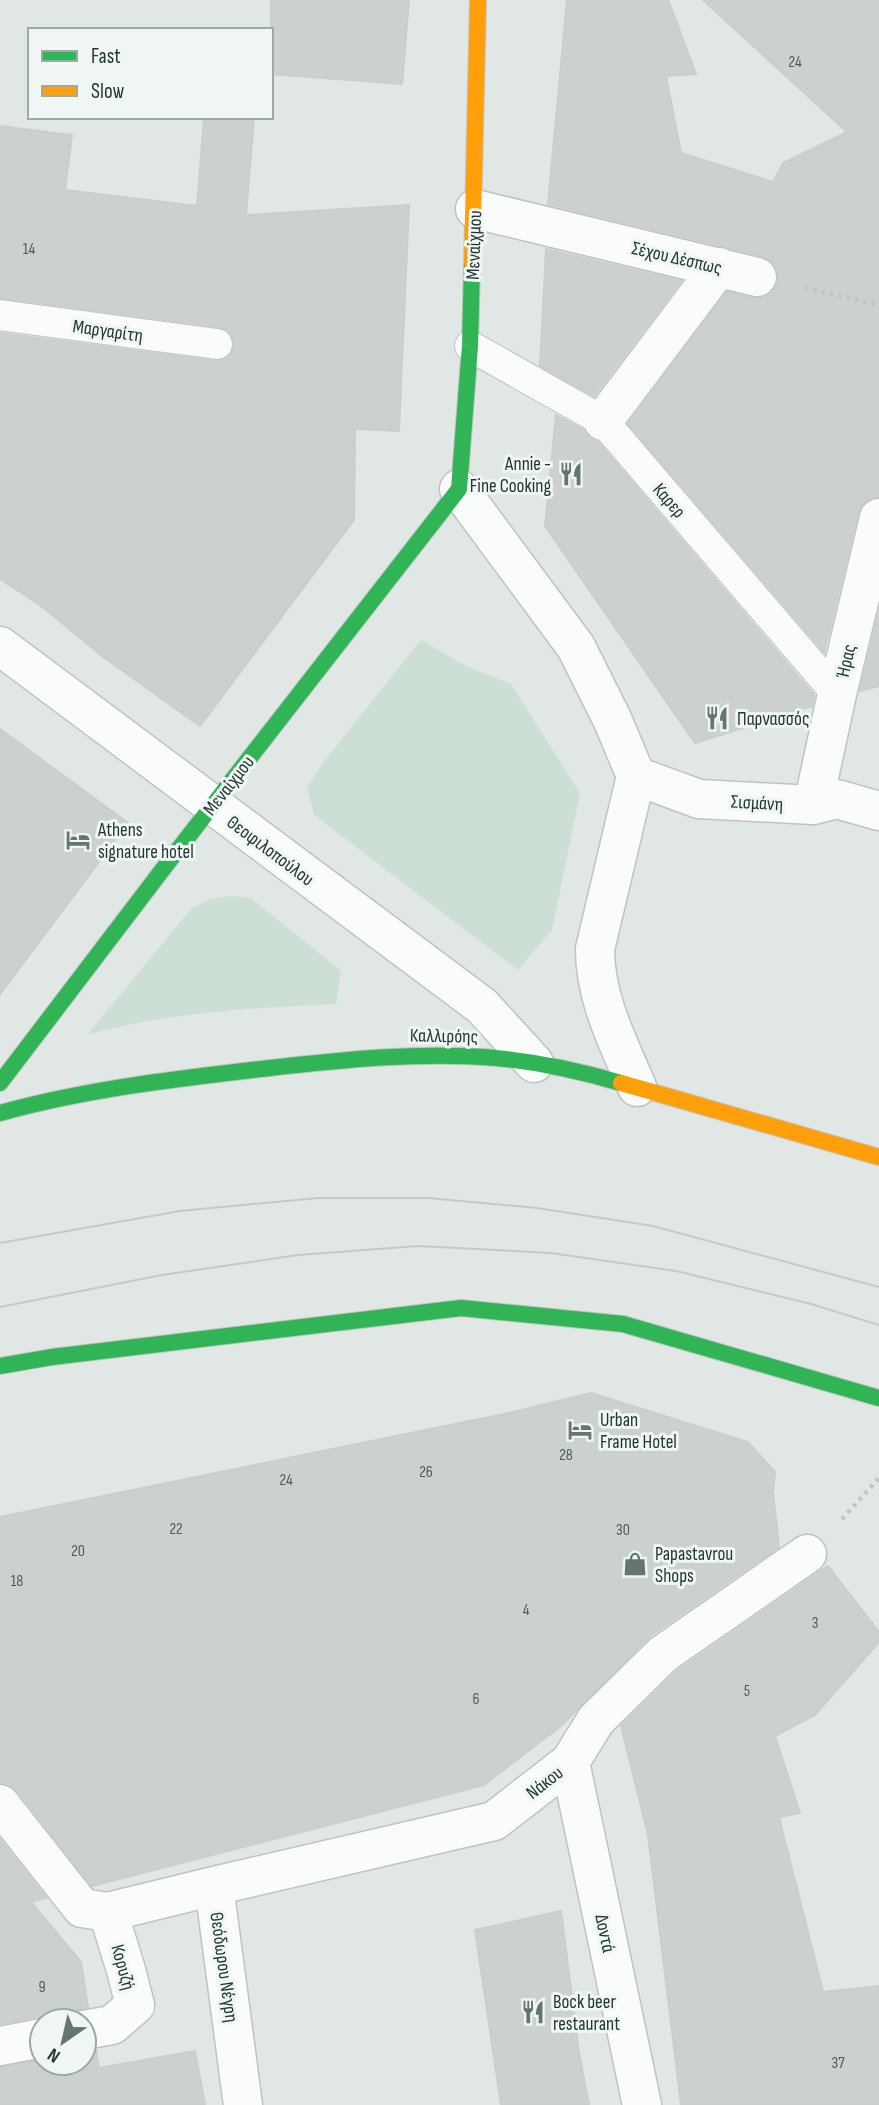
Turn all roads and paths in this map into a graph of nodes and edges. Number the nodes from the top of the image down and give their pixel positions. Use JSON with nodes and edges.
{"nodes":[{"id":1,"x":478,"y":0,"type":"edge"},
{"id":2,"x":475,"y":209,"type":"junction"},
{"id":3,"x":719,"y":267,"type":"junction"},
{"id":4,"x":757,"y":277,"type":"joint"},
{"id":5,"x":879,"y":305,"type":"edge"},
{"id":6,"x":0,"y":315,"type":"edge"},
{"id":7,"x":217,"y":344,"type":"dead end"},
{"id":8,"x":470,"y":346,"type":"junction"},
{"id":9,"x":603,"y":421,"type":"junction"},
{"id":10,"x":459,"y":489,"type":"junction"},
{"id":11,"x":879,"y":518,"type":"edge"},
{"id":12,"x":0,"y":646,"type":"edge"},
{"id":13,"x":837,"y":694,"type":"junction"},
{"id":14,"x":636,"y":776,"type":"junction"},
{"id":15,"x":813,"y":805,"type":"junction"},
{"id":16,"x":212,"y":806,"type":"junction"},
{"id":17,"x":879,"y":810,"type":"edge"},
{"id":18,"x":534,"y":1063,"type":"junction"},
{"id":19,"x":0,"y":1083,"type":"edge"},
{"id":20,"x":637,"y":1087,"type":"junction"},
{"id":21,"x":0,"y":1113,"type":"edge"},
{"id":22,"x":879,"y":1157,"type":"edge"},
{"id":23,"x":0,"y":1366,"type":"edge"},
{"id":24,"x":879,"y":1398,"type":"edge"},
{"id":25,"x":807,"y":1554,"type":"dead end"},
{"id":26,"x":570,"y":1762,"type":"junction"},
{"id":27,"x":0,"y":1804,"type":"edge"},
{"id":28,"x":214,"y":1886,"type":"junction"},
{"id":29,"x":108,"y":1912,"type":"junction"},
{"id":30,"x":98,"y":2028,"type":"edge"},
{"id":31,"x":28,"y":2041,"type":"edge"},
{"id":32,"x":0,"y":2046,"type":"edge"},
{"id":33,"x":243,"y":2105,"type":"edge"},
{"id":34,"x":642,"y":2105,"type":"edge"}],
"edges":[{"from":1,"to":2,"type":"main road","name":"Μεναίχμου"},
{"from":2,"to":3,"type":"street","name":"Σέχου Δέσπως"},
{"from":2,"to":8,"type":"main road","name":"Μεναίχμου"},
{"from":3,"to":4,"type":"street","name":"Σέχου Δέσπως"},
{"from":3,"to":9,"type":"street"},
{"from":4,"to":5,"type":"path"},
{"from":6,"to":7,"type":"lane","name":"Μαργαρίτη"},
{"from":8,"to":9,"type":"lane","name":"Καρερ"},
{"from":8,"to":10,"type":"main road","name":"Μεναίχμου"},
{"from":9,"to":13,"type":"lane","name":"Καρερ"},
{"from":10,"to":14,"type":"street"},
{"from":10,"to":16,"type":"main road","name":"Μεναίχμου"},
{"from":11,"to":13,"type":"street","name":"Ήρας"},
{"from":12,"to":16,"type":"street","name":"Θεοφιλοπούλου"},
{"from":13,"to":15,"type":"street","name":"Ήρας"},
{"from":14,"to":15,"type":"street","name":"Σισμάνη"},
{"from":14,"to":20,"type":"street"},
{"from":15,"to":17,"type":"street","name":"Σισμάνη"},
{"from":16,"to":18,"type":"street","name":"Θεοφιλοπούλου"},
{"from":16,"to":19,"type":"main road","name":"Μεναίχμου"},
{"from":18,"to":20,"type":"main road","name":"Καλλιρόης"},
{"from":18,"to":21,"type":"main road","name":"Καλλιρόης"},
{"from":20,"to":22,"type":"main road","name":"Καλλιρόης"},
{"from":23,"to":24,"type":"main road"},
{"from":25,"to":26,"type":"street","name":"Νάκου"},
{"from":26,"to":28,"type":"street","name":"Νάκου"},
{"from":26,"to":34,"type":"street","name":"Δοντά"},
{"from":27,"to":29,"type":"street"},
{"from":28,"to":29,"type":"street","name":"Θεόδωρου Νέγρη"},
{"from":28,"to":33,"type":"street","name":"Θεόδωρου Νέγρη"},
{"from":29,"to":30,"type":"street","name":"Κορυζή"},
{"from":31,"to":32,"type":"street"}]}
